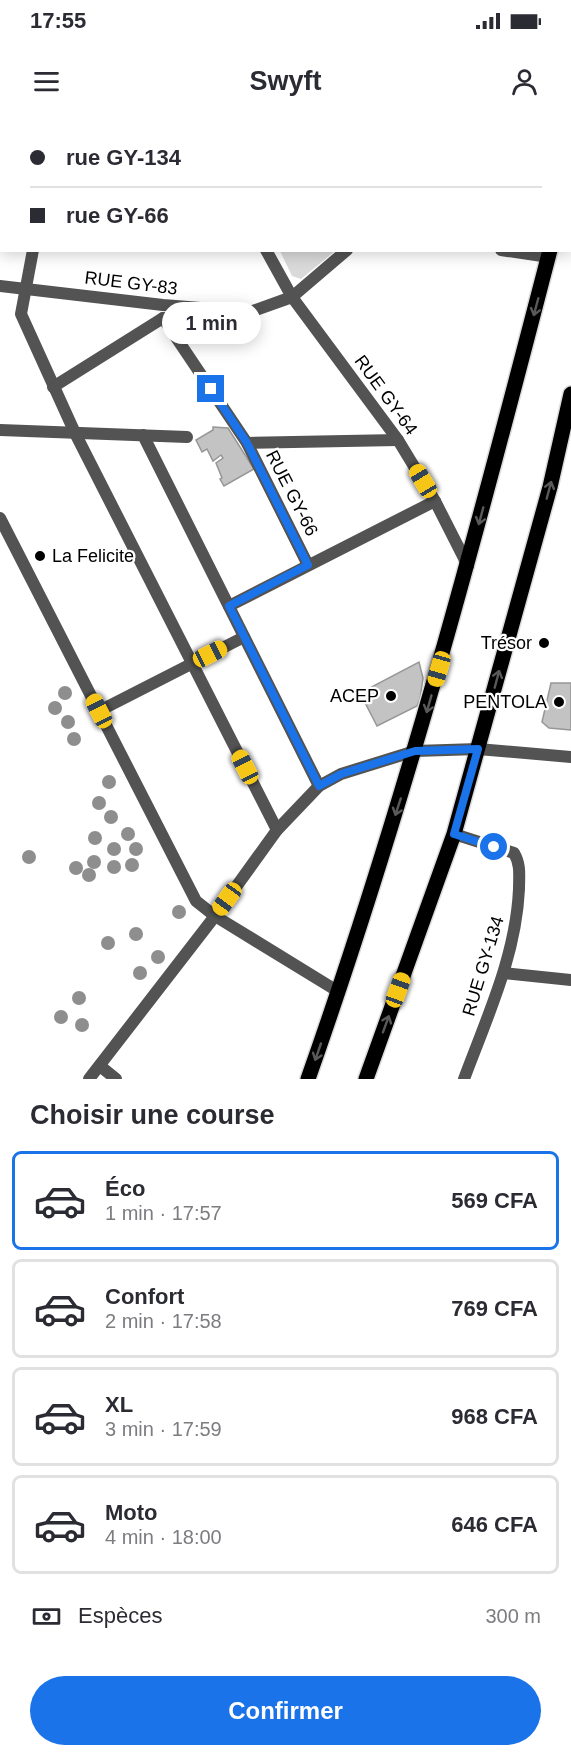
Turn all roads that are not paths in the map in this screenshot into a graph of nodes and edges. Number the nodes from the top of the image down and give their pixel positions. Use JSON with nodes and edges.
{"nodes":[{"id":1,"x":33,"y":252,"type":"edge"},
{"id":2,"x":267,"y":252,"type":"edge"},
{"id":3,"x":345,"y":252,"type":"edge"},
{"id":4,"x":526,"y":252,"type":"edge"},
{"id":5,"x":550,"y":254,"type":"edge"},
{"id":6,"x":0,"y":286,"type":"edge"},
{"id":7,"x":26,"y":289,"type":"junction"},
{"id":8,"x":292,"y":297,"type":"junction"},
{"id":9,"x":163,"y":311,"type":"junction"},
{"id":10,"x":53,"y":387,"type":"junction"},
{"id":11,"x":571,"y":393,"type":"edge"},
{"id":12,"x":0,"y":430,"type":"edge"},
{"id":13,"x":75,"y":433,"type":"junction"},
{"id":14,"x":143,"y":435,"type":"junction"},
{"id":15,"x":186,"y":437,"type":"dead end"},
{"id":16,"x":398,"y":440,"type":"junction"},
{"id":17,"x":247,"y":443,"type":"junction"},
{"id":18,"x":435,"y":501,"type":"junction"},
{"id":19,"x":0,"y":518,"type":"edge"},
{"id":20,"x":308,"y":565,"type":"junction"},
{"id":21,"x":468,"y":566,"type":"junction"},
{"id":22,"x":229,"y":606,"type":"junction"},
{"id":23,"x":244,"y":637,"type":"junction"},
{"id":24,"x":192,"y":663,"type":"junction"},
{"id":25,"x":99,"y":711,"type":"junction"},
{"id":26,"x":478,"y":749,"type":"junction"},
{"id":27,"x":415,"y":751,"type":"junction"},
{"id":28,"x":571,"y":757,"type":"edge"},
{"id":29,"x":319,"y":786,"type":"junction"},
{"id":30,"x":277,"y":830,"type":"junction"},
{"id":31,"x":454,"y":834,"type":"junction"},
{"id":32,"x":215,"y":916,"type":"junction"},
{"id":33,"x":504,"y":973,"type":"junction"},
{"id":34,"x":571,"y":980,"type":"edge"},
{"id":35,"x":339,"y":992,"type":"junction"},
{"id":36,"x":100,"y":1066,"type":"junction"},
{"id":37,"x":89,"y":1079,"type":"edge"},
{"id":38,"x":116,"y":1079,"type":"edge"},
{"id":39,"x":308,"y":1079,"type":"edge"},
{"id":40,"x":366,"y":1079,"type":"edge"},
{"id":41,"x":464,"y":1079,"type":"edge"}],
"edges":[{"from":1,"to":7,"type":"street"},
{"from":2,"to":8,"type":"street","name":"RUE GY-64"},
{"from":3,"to":8,"type":"street"},
{"from":4,"to":5,"type":"street"},
{"from":5,"to":21,"type":"main road","one_way":true},
{"from":6,"to":7,"type":"street","name":"RUE GY-83"},
{"from":7,"to":9,"type":"street","name":"RUE GY-83"},
{"from":7,"to":10,"type":"street"},
{"from":8,"to":9,"type":"street","name":"RUE GY-83"},
{"from":8,"to":16,"type":"street","name":"RUE GY-64"},
{"from":9,"to":10,"type":"street"},
{"from":9,"to":17,"type":"street","name":"RUE GY-66"},
{"from":10,"to":13,"type":"street"},
{"from":26,"to":11,"type":"main road","one_way":true},
{"from":12,"to":13,"type":"street"},
{"from":13,"to":14,"type":"street"},
{"from":13,"to":24,"type":"street"},
{"from":14,"to":15,"type":"street"},
{"from":14,"to":22,"type":"street"},
{"from":16,"to":17,"type":"street"},
{"from":16,"to":18,"type":"street","name":"RUE GY-64"},
{"from":17,"to":20,"type":"street","name":"RUE GY-66"},
{"from":18,"to":20,"type":"street"},
{"from":18,"to":21,"type":"street","name":"RUE GY-64"},
{"from":19,"to":25,"type":"street"},
{"from":20,"to":22,"type":"street"},
{"from":21,"to":27,"type":"main road","one_way":true},
{"from":22,"to":23,"type":"street"},
{"from":23,"to":24,"type":"street"},
{"from":23,"to":29,"type":"street"},
{"from":24,"to":25,"type":"street"},
{"from":24,"to":30,"type":"street"},
{"from":25,"to":32,"type":"street"},
{"from":26,"to":27,"type":"street"},
{"from":26,"to":28,"type":"street"},
{"from":26,"to":31,"type":"main road"},
{"from":27,"to":29,"type":"street"},
{"from":27,"to":35,"type":"main road","one_way":true},
{"from":29,"to":30,"type":"street"},
{"from":30,"to":32,"type":"street"},
{"from":31,"to":33,"type":"street","name":"RUE GY-134"},
{"from":40,"to":31,"type":"main road","one_way":true},
{"from":32,"to":35,"type":"street"},
{"from":32,"to":36,"type":"street"},
{"from":33,"to":34,"type":"street"},
{"from":33,"to":41,"type":"street","name":"RUE GY-134"},
{"from":35,"to":39,"type":"main road","one_way":true},
{"from":36,"to":37,"type":"street"},
{"from":36,"to":38,"type":"street"}]}
